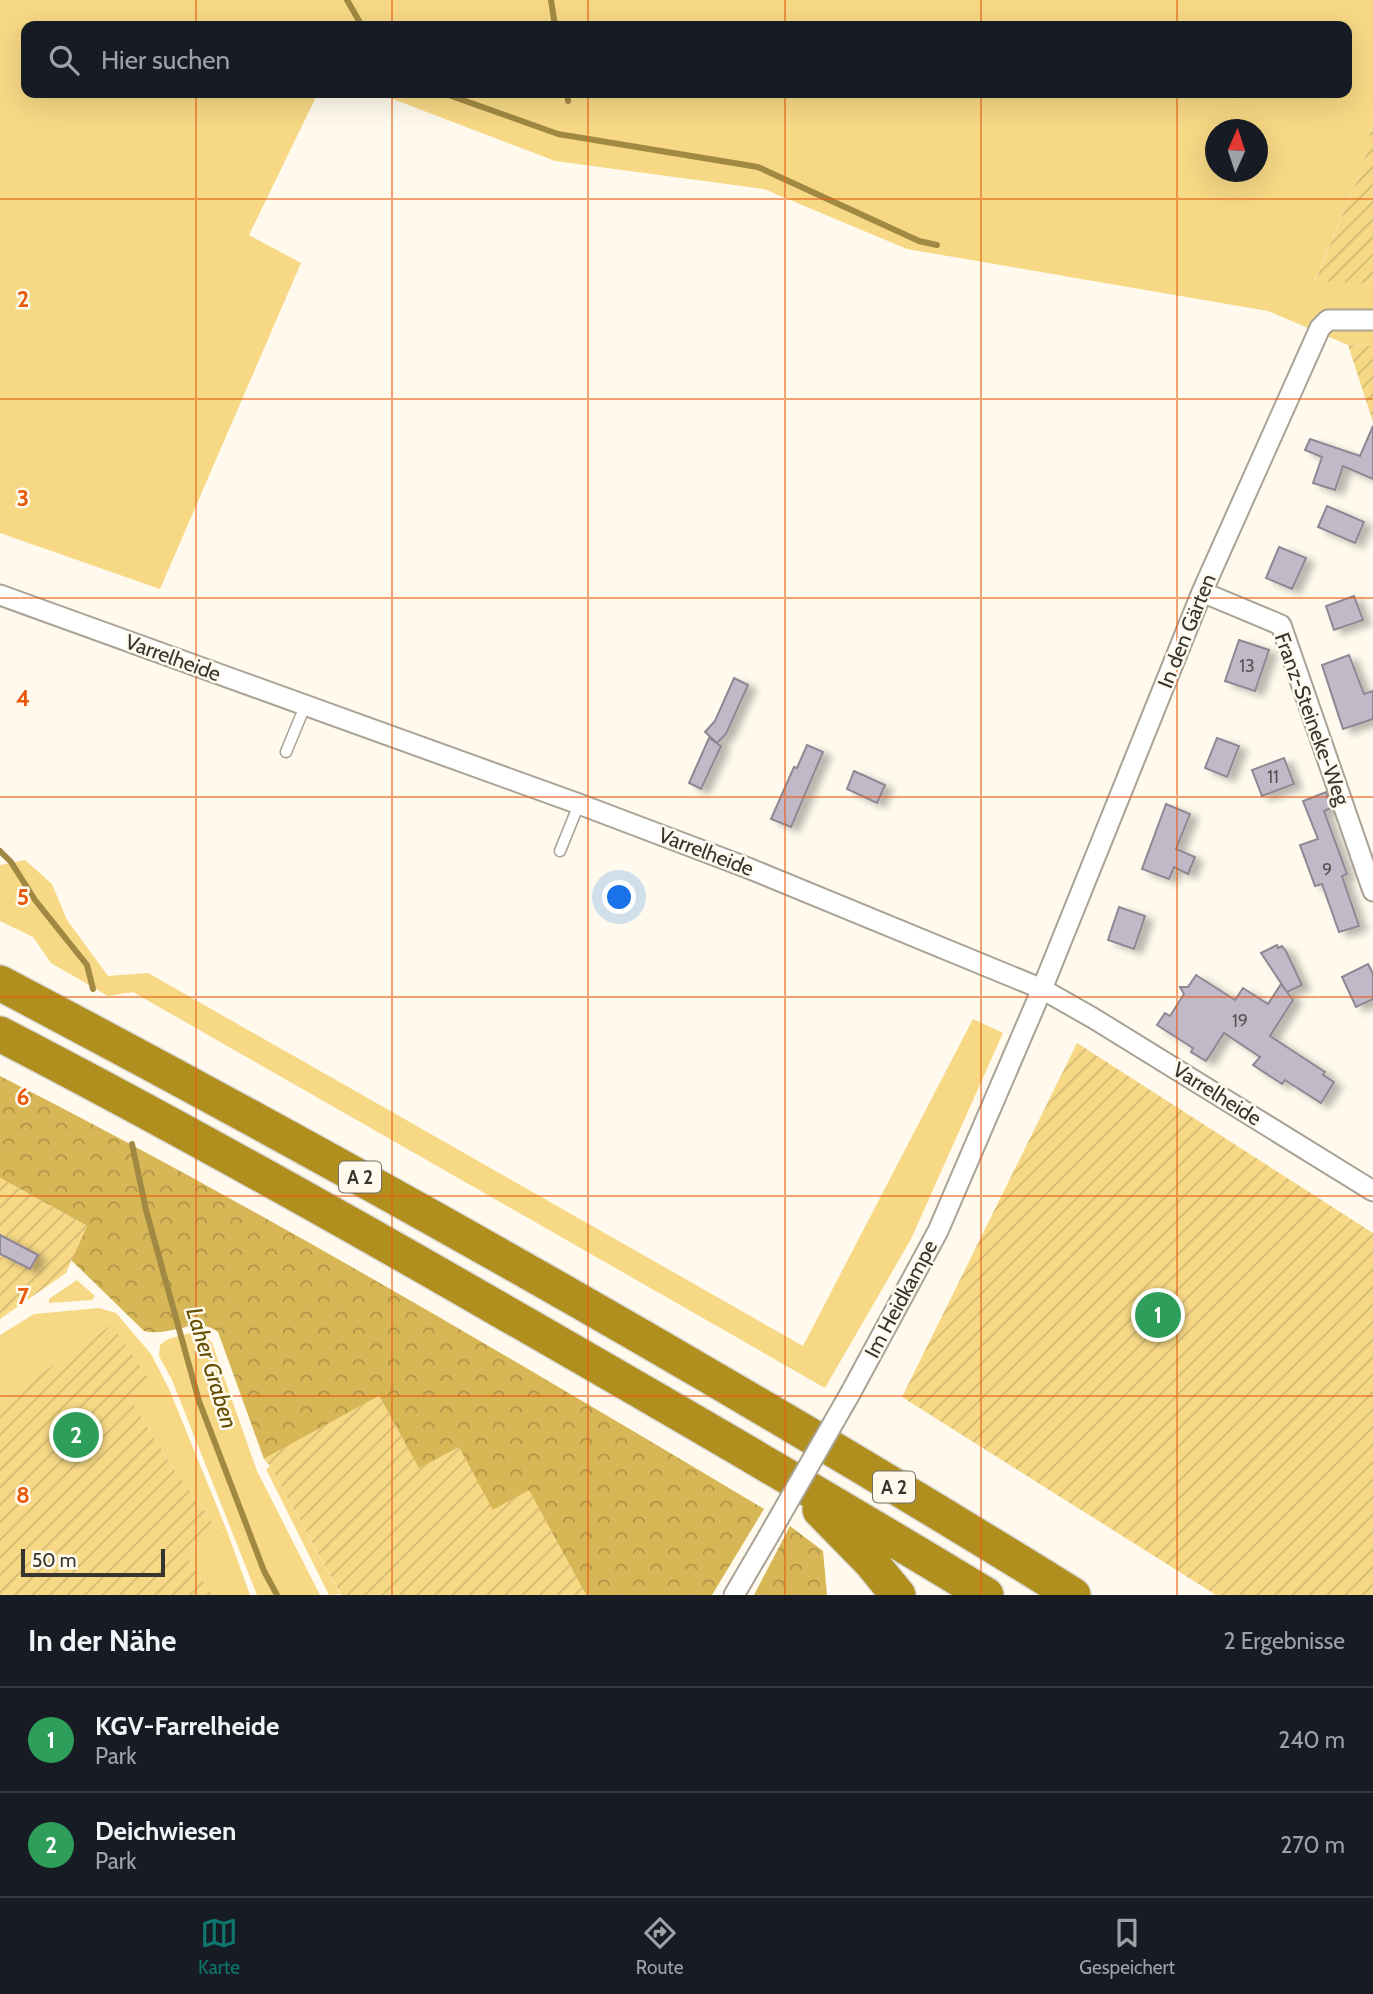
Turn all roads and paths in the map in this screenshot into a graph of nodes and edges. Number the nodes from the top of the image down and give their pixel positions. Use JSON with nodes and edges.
{"nodes":[{"id":1,"x":1373,"y":320,"type":"edge"},
{"id":2,"x":1202,"y":592,"type":"junction"},
{"id":3,"x":0,"y":595,"type":"edge"},
{"id":4,"x":305,"y":706,"type":"junction"},
{"id":5,"x":286,"y":752,"type":"dead end"},
{"id":6,"x":579,"y":804,"type":"junction"},
{"id":7,"x":561,"y":851,"type":"dead end"},
{"id":8,"x":1373,"y":891,"type":"edge"},
{"id":9,"x":0,"y":983,"type":"edge"},
{"id":10,"x":1042,"y":989,"type":"junction"},
{"id":11,"x":0,"y":1034,"type":"edge"},
{"id":12,"x":1373,"y":1191,"type":"edge"},
{"id":13,"x":783,"y":1472,"type":"junction"},
{"id":14,"x":734,"y":1595,"type":"edge"},
{"id":15,"x":898,"y":1595,"type":"edge"},
{"id":16,"x":986,"y":1595,"type":"edge"},
{"id":17,"x":1073,"y":1595,"type":"edge"}],
"edges":[{"from":1,"to":2,"type":"street","name":"In den Gärten"},
{"from":2,"to":8,"type":"street","name":"Franz-Steineke-Weg"},
{"from":2,"to":10,"type":"street","name":"In den Gärten"},
{"from":3,"to":4,"type":"street","name":"Varrelheide"},
{"from":4,"to":5,"type":"lane"},
{"from":4,"to":6,"type":"street","name":"Varrelheide"},
{"from":6,"to":7,"type":"lane"},
{"from":6,"to":10,"type":"street","name":"Varrelheide"},
{"from":9,"to":17,"type":"highway","number":"A 2"},
{"from":10,"to":12,"type":"street","name":"Varrelheide"},
{"from":10,"to":14,"type":"street","name":"Im Heidkampe","bridge":true},
{"from":11,"to":13,"type":"highway","number":"A 2"},
{"from":13,"to":15,"type":"highway"},
{"from":13,"to":16,"type":"highway","number":"A 2"}]}
